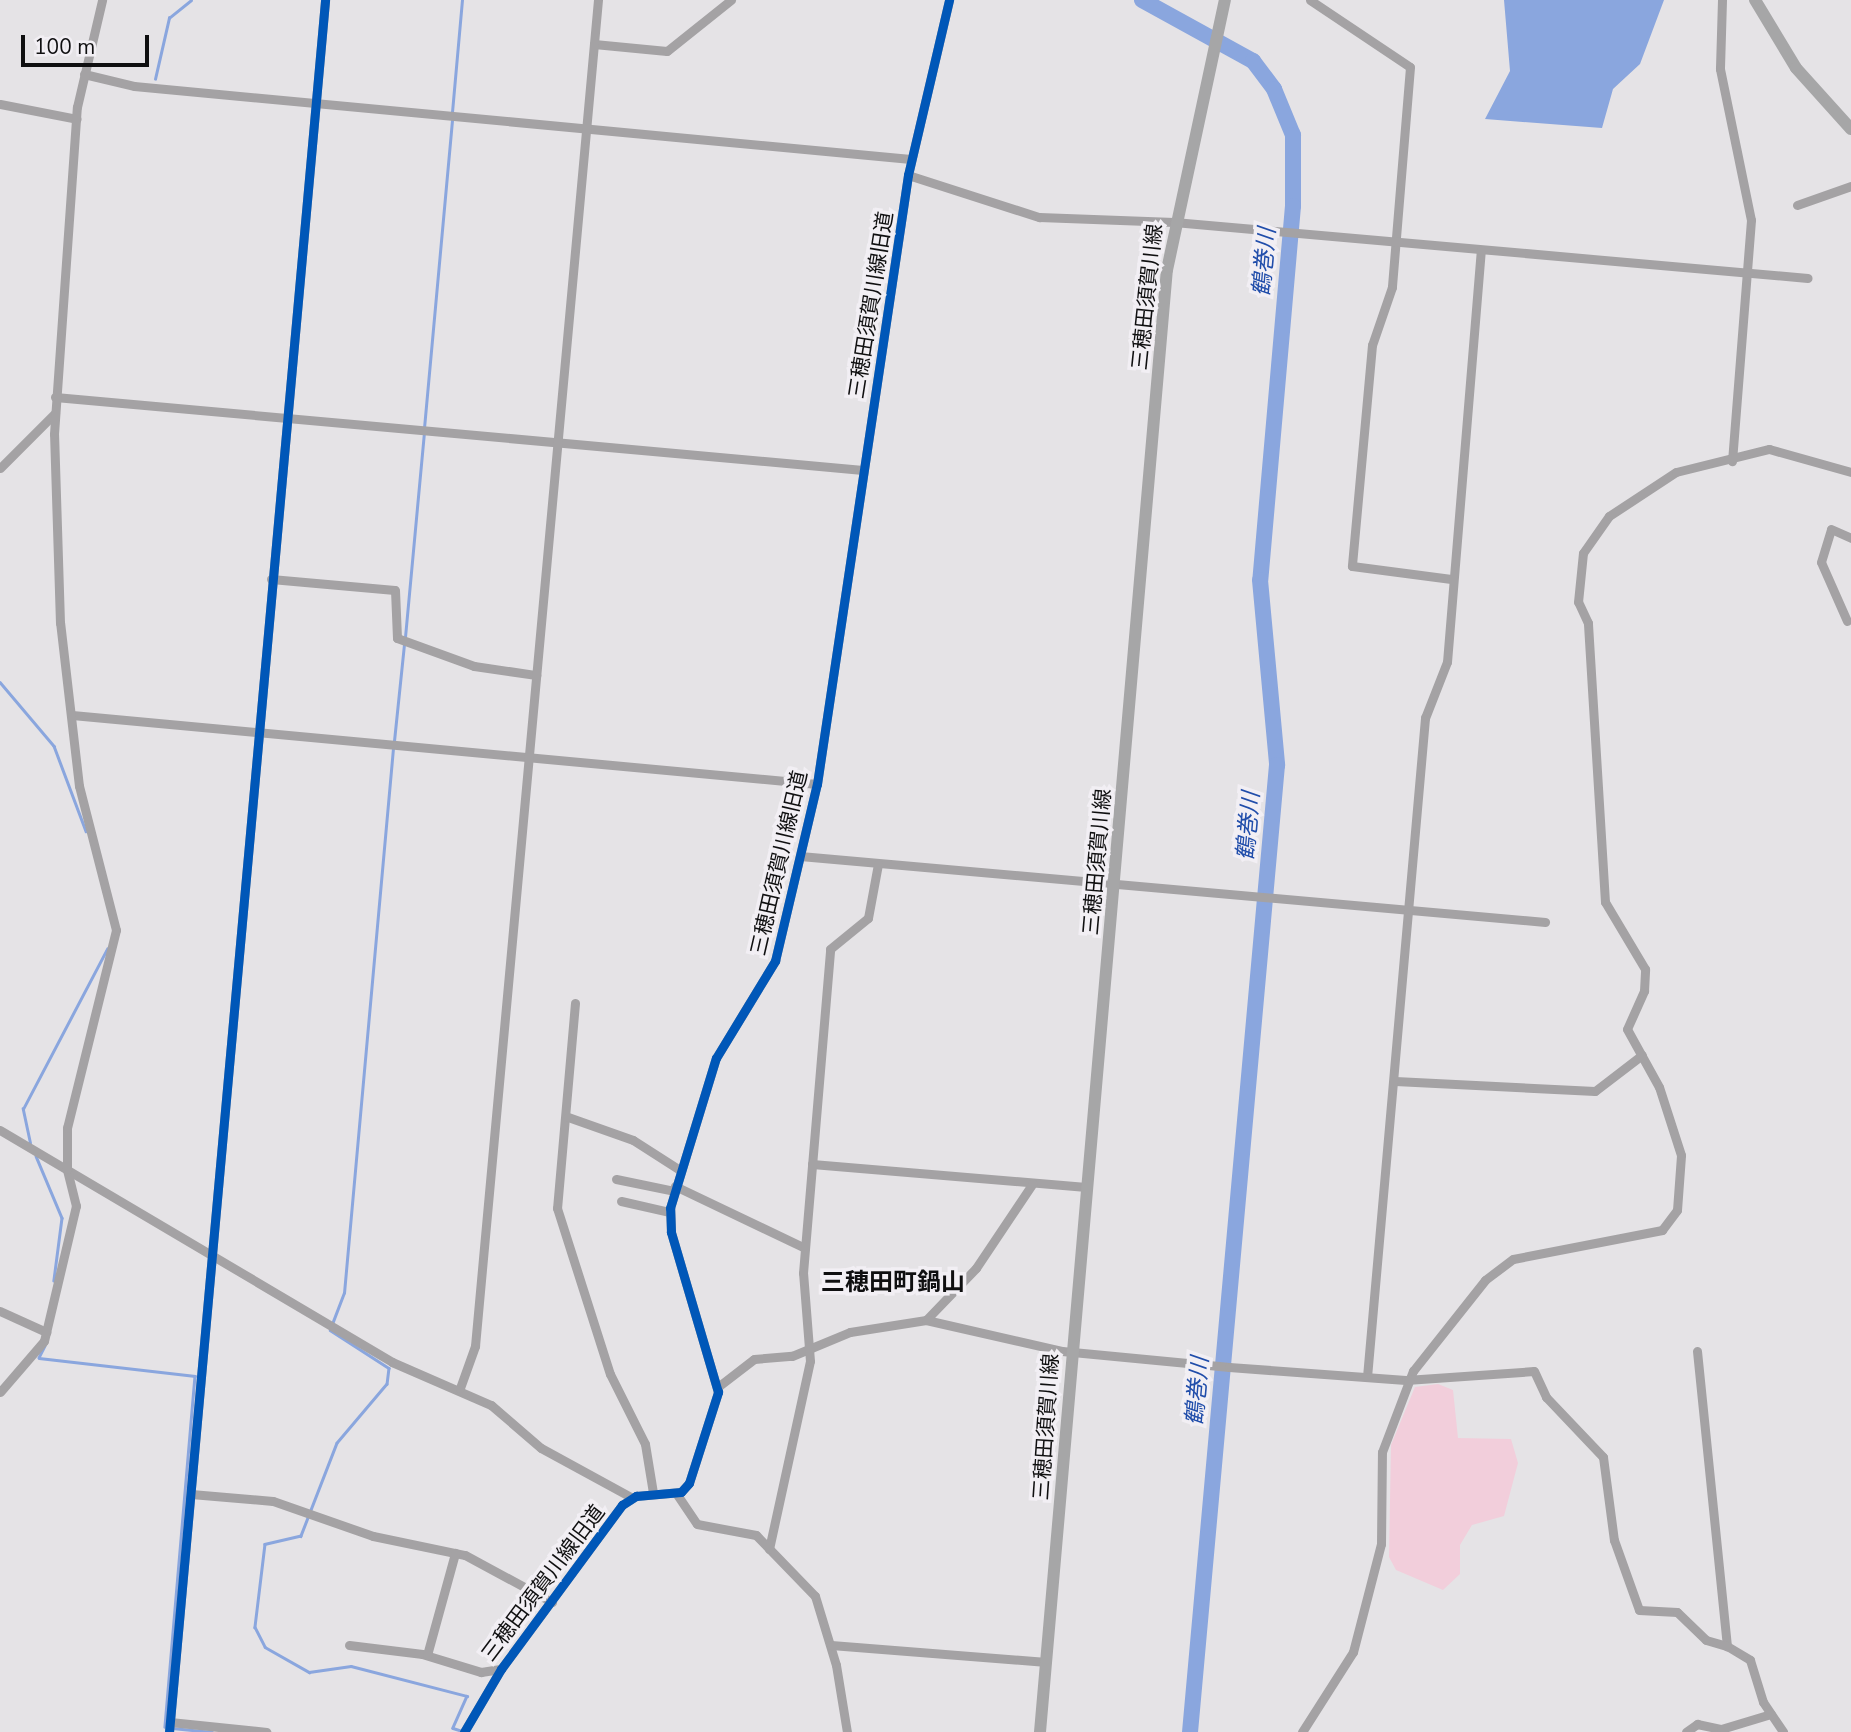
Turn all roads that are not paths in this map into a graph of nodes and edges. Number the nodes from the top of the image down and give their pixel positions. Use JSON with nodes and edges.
{"nodes":[{"id":1,"x":102,"y":0,"type":"edge"},
{"id":2,"x":325,"y":0,"type":"edge"},
{"id":3,"x":598,"y":0,"type":"edge"},
{"id":4,"x":731,"y":0,"type":"edge"},
{"id":5,"x":949,"y":0,"type":"edge"},
{"id":6,"x":1225,"y":0,"type":"edge"},
{"id":7,"x":1310,"y":0,"type":"edge"},
{"id":8,"x":1722,"y":0,"type":"edge"},
{"id":9,"x":1755,"y":0,"type":"edge"},
{"id":10,"x":594,"y":44,"type":"junction"},
{"id":11,"x":84,"y":74,"type":"junction"},
{"id":12,"x":315,"y":103,"type":"junction"},
{"id":13,"x":0,"y":104,"type":"edge"},
{"id":14,"x":77,"y":119,"type":"junction"},
{"id":15,"x":586,"y":128,"type":"junction"},
{"id":16,"x":1851,"y":129,"type":"edge"},
{"id":17,"x":911,"y":159,"type":"junction"},
{"id":18,"x":908,"y":175,"type":"junction"},
{"id":19,"x":1851,"y":186,"type":"edge"},
{"id":20,"x":1797,"y":205,"type":"dead end"},
{"id":21,"x":1174,"y":222,"type":"junction"},
{"id":22,"x":1394,"y":242,"type":"junction"},
{"id":23,"x":1481,"y":250,"type":"junction"},
{"id":24,"x":1746,"y":273,"type":"junction"},
{"id":25,"x":1808,"y":278,"type":"dead end"},
{"id":26,"x":55,"y":397,"type":"junction"},
{"id":27,"x":55,"y":413,"type":"junction"},
{"id":28,"x":286,"y":418,"type":"junction"},
{"id":29,"x":557,"y":443,"type":"junction"},
{"id":30,"x":1732,"y":461,"type":"junction"},
{"id":31,"x":0,"y":468,"type":"edge"},
{"id":32,"x":863,"y":470,"type":"junction"},
{"id":33,"x":1851,"y":472,"type":"edge"},
{"id":34,"x":1851,"y":538,"type":"edge"},
{"id":35,"x":271,"y":579,"type":"junction"},
{"id":36,"x":1451,"y":579,"type":"junction"},
{"id":37,"x":1847,"y":621,"type":"dead end"},
{"id":38,"x":536,"y":675,"type":"junction"},
{"id":39,"x":72,"y":715,"type":"junction"},
{"id":40,"x":259,"y":732,"type":"junction"},
{"id":41,"x":528,"y":757,"type":"junction"},
{"id":42,"x":817,"y":784,"type":"junction"},
{"id":43,"x":800,"y":856,"type":"junction"},
{"id":44,"x":878,"y":864,"type":"junction"},
{"id":45,"x":1116,"y":883,"type":"junction"},
{"id":46,"x":1410,"y":910,"type":"junction"},
{"id":47,"x":1545,"y":922,"type":"dead end"},
{"id":48,"x":575,"y":1003,"type":"dead end"},
{"id":49,"x":1642,"y":1055,"type":"junction"},
{"id":50,"x":1395,"y":1082,"type":"junction"},
{"id":51,"x":568,"y":1118,"type":"junction"},
{"id":52,"x":0,"y":1130,"type":"edge"},
{"id":53,"x":812,"y":1164,"type":"junction"},
{"id":54,"x":66,"y":1169,"type":"junction"},
{"id":55,"x":680,"y":1170,"type":"junction"},
{"id":56,"x":616,"y":1180,"type":"dead end"},
{"id":57,"x":1033,"y":1182,"type":"junction"},
{"id":58,"x":1086,"y":1187,"type":"junction"},
{"id":59,"x":674,"y":1188,"type":"junction"},
{"id":60,"x":621,"y":1201,"type":"dead end"},
{"id":61,"x":670,"y":1212,"type":"junction"},
{"id":62,"x":805,"y":1248,"type":"junction"},
{"id":63,"x":211,"y":1256,"type":"junction"},
{"id":64,"x":0,"y":1311,"type":"edge"},
{"id":65,"x":926,"y":1320,"type":"junction"},
{"id":66,"x":46,"y":1332,"type":"junction"},
{"id":67,"x":809,"y":1348,"type":"junction"},
{"id":68,"x":1070,"y":1351,"type":"junction"},
{"id":69,"x":1697,"y":1351,"type":"dead end"},
{"id":70,"x":1367,"y":1377,"type":"junction"},
{"id":71,"x":1406,"y":1380,"type":"junction"},
{"id":72,"x":719,"y":1387,"type":"junction"},
{"id":73,"x":460,"y":1388,"type":"junction"},
{"id":74,"x":0,"y":1392,"type":"edge"},
{"id":75,"x":653,"y":1493,"type":"junction"},
{"id":76,"x":676,"y":1493,"type":"junction"},
{"id":77,"x":191,"y":1494,"type":"junction"},
{"id":78,"x":631,"y":1497,"type":"junction"},
{"id":79,"x":769,"y":1549,"type":"junction"},
{"id":80,"x":456,"y":1553,"type":"junction"},
{"id":81,"x":552,"y":1602,"type":"junction"},
{"id":82,"x":831,"y":1644,"type":"junction"},
{"id":83,"x":349,"y":1645,"type":"dead end"},
{"id":84,"x":1727,"y":1646,"type":"junction"},
{"id":85,"x":427,"y":1655,"type":"junction"},
{"id":86,"x":1046,"y":1662,"type":"junction"},
{"id":87,"x":501,"y":1668,"type":"junction"},
{"id":88,"x":1771,"y":1714,"type":"junction"},
{"id":89,"x":169,"y":1727,"type":"edge"},
{"id":90,"x":266,"y":1732,"type":"edge"},
{"id":91,"x":464,"y":1732,"type":"edge"},
{"id":92,"x":847,"y":1732,"type":"edge"},
{"id":93,"x":1040,"y":1732,"type":"edge"},
{"id":94,"x":1303,"y":1732,"type":"edge"},
{"id":95,"x":1685,"y":1732,"type":"edge"},
{"id":96,"x":1783,"y":1732,"type":"edge"}],
"edges":[{"from":1,"to":11,"type":"street"},
{"from":2,"to":12,"type":"street"},
{"from":3,"to":10,"type":"street"},
{"from":4,"to":10,"type":"street"},
{"from":5,"to":17,"type":"street","name":"三穂田須賀川線旧道"},
{"from":6,"to":21,"type":"main road","name":"三穂田須賀川線"},
{"from":7,"to":22,"type":"street"},
{"from":8,"to":24,"type":"street"},
{"from":9,"to":16,"type":"main road"},
{"from":10,"to":15,"type":"street"},
{"from":11,"to":12,"type":"street"},
{"from":11,"to":14,"type":"street"},
{"from":12,"to":15,"type":"street"},
{"from":12,"to":28,"type":"street"},
{"from":13,"to":14,"type":"street"},
{"from":14,"to":26,"type":"street"},
{"from":15,"to":17,"type":"street"},
{"from":15,"to":29,"type":"street"},
{"from":17,"to":18,"type":"street","name":"三穂田須賀川線旧道"},
{"from":18,"to":21,"type":"street"},
{"from":18,"to":32,"type":"street","name":"三穂田須賀川線旧道"},
{"from":19,"to":20,"type":"street"},
{"from":21,"to":22,"type":"street"},
{"from":21,"to":45,"type":"main road","name":"三穂田須賀川線"},
{"from":22,"to":23,"type":"street"},
{"from":22,"to":36,"type":"street"},
{"from":23,"to":24,"type":"street"},
{"from":23,"to":36,"type":"street"},
{"from":24,"to":25,"type":"street"},
{"from":24,"to":30,"type":"street"},
{"from":26,"to":27,"type":"street"},
{"from":26,"to":28,"type":"street"},
{"from":27,"to":31,"type":"street"},
{"from":27,"to":39,"type":"street"},
{"from":28,"to":29,"type":"street"},
{"from":28,"to":35,"type":"street"},
{"from":29,"to":32,"type":"street"},
{"from":29,"to":38,"type":"street"},
{"from":30,"to":33,"type":"street"},
{"from":30,"to":49,"type":"street"},
{"from":32,"to":42,"type":"street","name":"三穂田須賀川線旧道"},
{"from":34,"to":37,"type":"street"},
{"from":35,"to":38,"type":"street"},
{"from":35,"to":40,"type":"street"},
{"from":36,"to":46,"type":"street"},
{"from":38,"to":41,"type":"street"},
{"from":39,"to":40,"type":"street"},
{"from":39,"to":54,"type":"street"},
{"from":40,"to":41,"type":"street"},
{"from":40,"to":63,"type":"street"},
{"from":41,"to":42,"type":"street"},
{"from":41,"to":73,"type":"street"},
{"from":42,"to":43,"type":"street","name":"三穂田須賀川線旧道"},
{"from":43,"to":44,"type":"street"},
{"from":43,"to":55,"type":"street","name":"三穂田須賀川線旧道"},
{"from":44,"to":45,"type":"street"},
{"from":44,"to":53,"type":"street"},
{"from":45,"to":46,"type":"street"},
{"from":45,"to":58,"type":"main road","name":"三穂田須賀川線"},
{"from":46,"to":47,"type":"street"},
{"from":46,"to":50,"type":"street"},
{"from":48,"to":51,"type":"street"},
{"from":49,"to":50,"type":"street"},
{"from":49,"to":71,"type":"street"},
{"from":50,"to":70,"type":"street"},
{"from":51,"to":55,"type":"street"},
{"from":51,"to":75,"type":"street"},
{"from":52,"to":54,"type":"street"},
{"from":53,"to":57,"type":"street"},
{"from":53,"to":62,"type":"street"},
{"from":54,"to":63,"type":"street"},
{"from":54,"to":66,"type":"street"},
{"from":55,"to":59,"type":"street","name":"三穂田須賀川線旧道"},
{"from":56,"to":59,"type":"street"},
{"from":57,"to":58,"type":"street"},
{"from":57,"to":65,"type":"street"},
{"from":58,"to":68,"type":"main road","name":"三穂田須賀川線"},
{"from":59,"to":61,"type":"street","name":"三穂田須賀川線旧道"},
{"from":59,"to":62,"type":"street"},
{"from":60,"to":61,"type":"street"},
{"from":61,"to":72,"type":"street","name":"三穂田須賀川線旧道"},
{"from":62,"to":67,"type":"street"},
{"from":63,"to":73,"type":"street"},
{"from":63,"to":77,"type":"street"},
{"from":64,"to":66,"type":"street"},
{"from":65,"to":67,"type":"street"},
{"from":65,"to":68,"type":"street"},
{"from":66,"to":74,"type":"street"},
{"from":67,"to":72,"type":"street"},
{"from":67,"to":79,"type":"street"},
{"from":68,"to":70,"type":"street"},
{"from":68,"to":86,"type":"main road","name":"三穂田須賀川線"},
{"from":69,"to":84,"type":"street"},
{"from":70,"to":71,"type":"street"},
{"from":71,"to":84,"type":"street"},
{"from":71,"to":94,"type":"street"},
{"from":72,"to":76,"type":"street"},
{"from":73,"to":78,"type":"street"},
{"from":75,"to":76,"type":"street","name":"三穂田須賀川線旧道"},
{"from":75,"to":78,"type":"street","name":"三穂田須賀川線旧道"},
{"from":76,"to":79,"type":"street"},
{"from":77,"to":80,"type":"street"},
{"from":77,"to":89,"type":"street"},
{"from":78,"to":81,"type":"street","name":"三穂田須賀川線旧道"},
{"from":79,"to":82,"type":"street"},
{"from":80,"to":81,"type":"street"},
{"from":80,"to":85,"type":"street"},
{"from":81,"to":87,"type":"street","name":"三穂田須賀川線旧道"},
{"from":82,"to":86,"type":"street"},
{"from":82,"to":92,"type":"street"},
{"from":83,"to":85,"type":"street"},
{"from":84,"to":88,"type":"street"},
{"from":85,"to":87,"type":"street"},
{"from":86,"to":93,"type":"main road","name":"三穂田須賀川線"},
{"from":87,"to":91,"type":"street","name":"三穂田須賀川線旧道"},
{"from":88,"to":95,"type":"street"},
{"from":88,"to":96,"type":"street"},
{"from":89,"to":90,"type":"street"}]}
